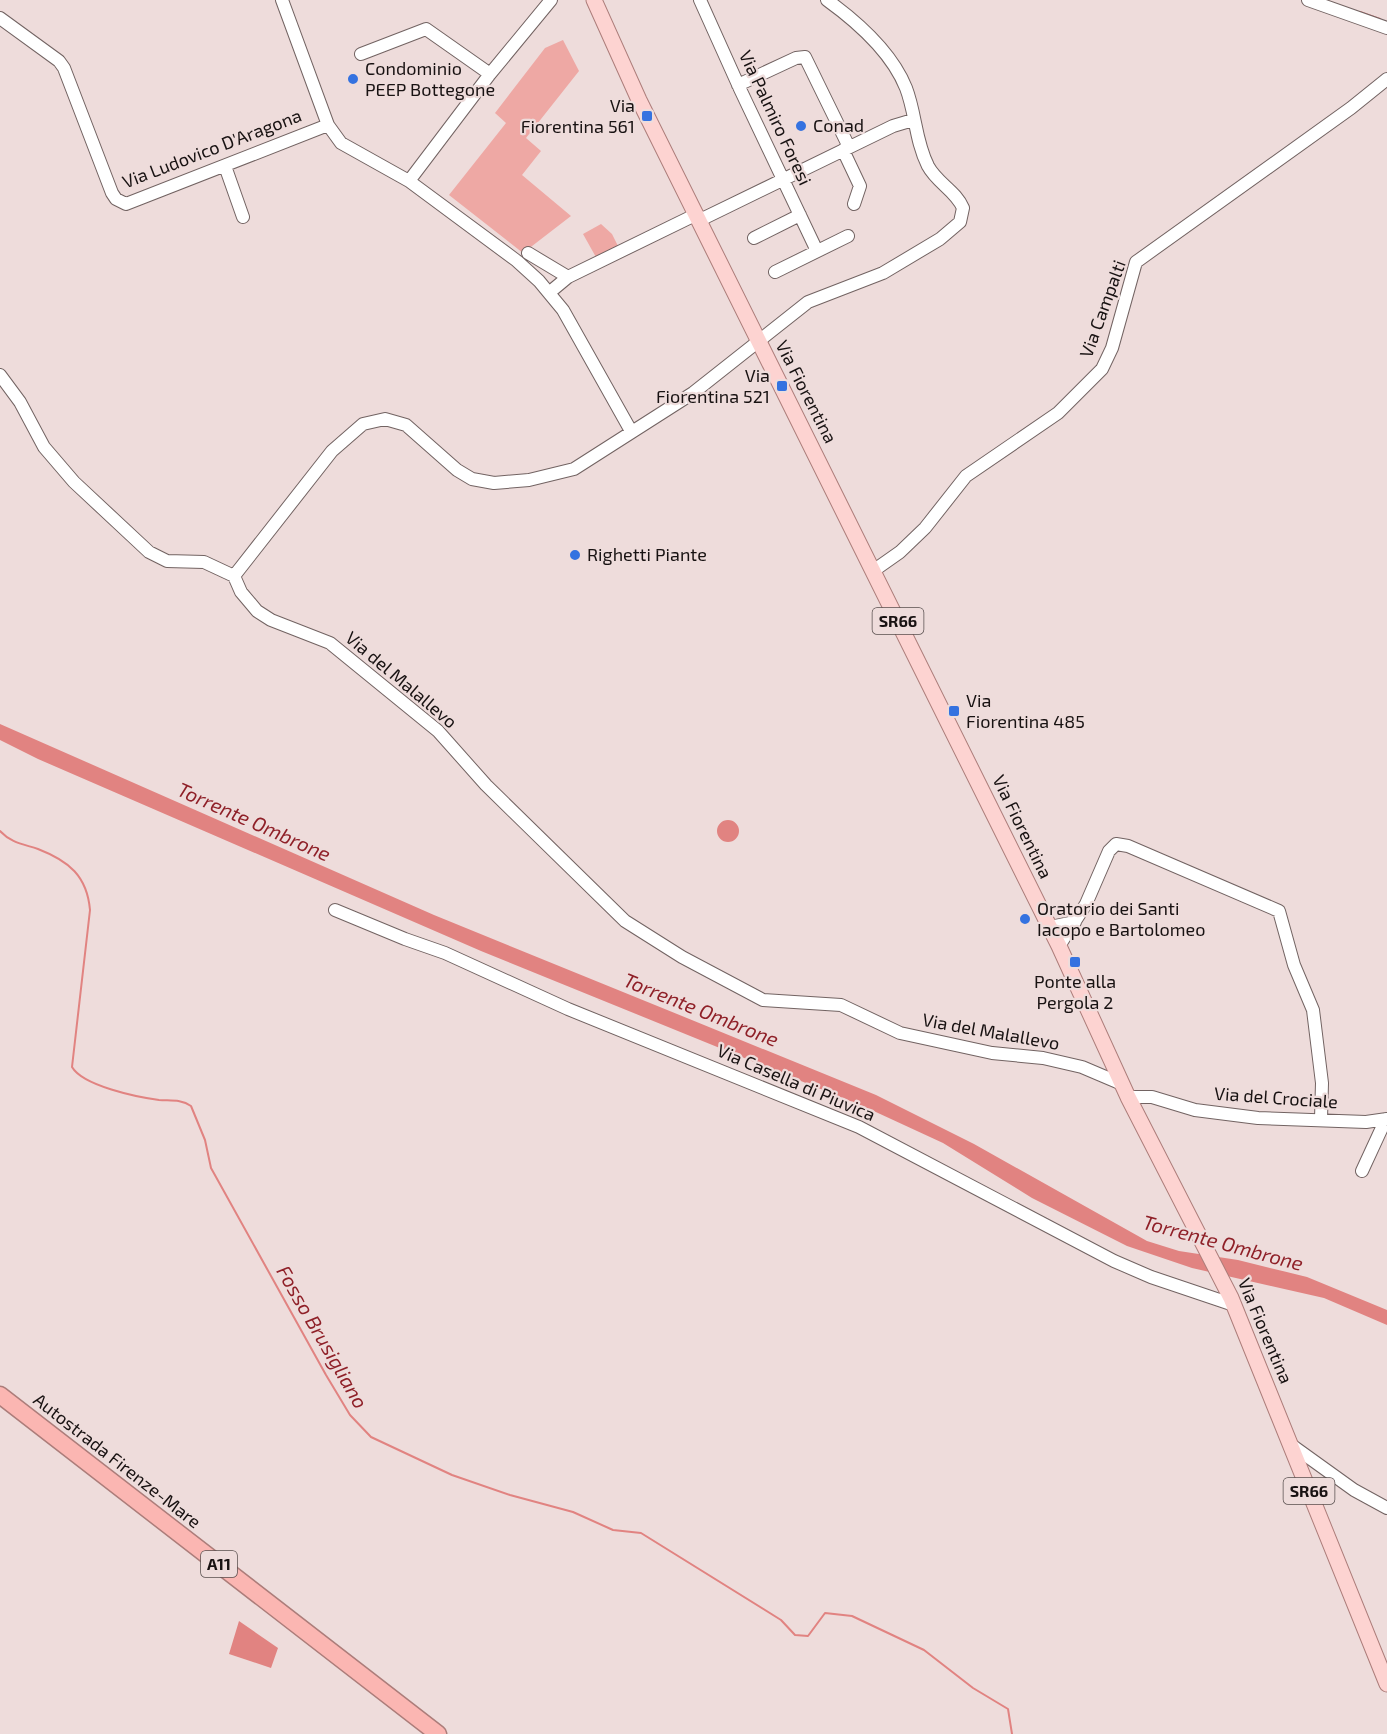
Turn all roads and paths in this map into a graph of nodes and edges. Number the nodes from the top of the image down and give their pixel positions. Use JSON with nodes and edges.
{"nodes":[{"id":1,"x":282,"y":0,"type":"edge"},
{"id":2,"x":551,"y":0,"type":"edge"},
{"id":3,"x":594,"y":0,"type":"edge"},
{"id":4,"x":700,"y":0,"type":"edge"},
{"id":5,"x":827,"y":0,"type":"edge"},
{"id":6,"x":1308,"y":0,"type":"edge"},
{"id":7,"x":0,"y":18,"type":"edge"},
{"id":8,"x":1387,"y":28,"type":"edge"},
{"id":9,"x":361,"y":54,"type":"dead end"},
{"id":10,"x":490,"y":74,"type":"junction"},
{"id":11,"x":1387,"y":79,"type":"edge"},
{"id":12,"x":738,"y":85,"type":"junction"},
{"id":13,"x":913,"y":120,"type":"junction"},
{"id":14,"x":328,"y":125,"type":"junction"},
{"id":15,"x":846,"y":149,"type":"junction"},
{"id":16,"x":225,"y":166,"type":"junction"},
{"id":17,"x":783,"y":180,"type":"junction"},
{"id":18,"x":409,"y":181,"type":"junction"},
{"id":19,"x":854,"y":204,"type":"dead end"},
{"id":20,"x":800,"y":215,"type":"junction"},
{"id":21,"x":243,"y":217,"type":"dead end"},
{"id":22,"x":699,"y":217,"type":"junction"},
{"id":23,"x":848,"y":236,"type":"dead end"},
{"id":24,"x":753,"y":238,"type":"dead end"},
{"id":25,"x":817,"y":251,"type":"junction"},
{"id":26,"x":528,"y":253,"type":"dead end"},
{"id":27,"x":775,"y":272,"type":"dead end"},
{"id":28,"x":567,"y":277,"type":"junction"},
{"id":29,"x":550,"y":292,"type":"junction"},
{"id":30,"x":760,"y":342,"type":"junction"},
{"id":31,"x":0,"y":375,"type":"edge"},
{"id":32,"x":631,"y":431,"type":"junction"},
{"id":33,"x":873,"y":571,"type":"junction"},
{"id":34,"x":234,"y":576,"type":"junction"},
{"id":35,"x":335,"y":910,"type":"dead end"},
{"id":36,"x":1075,"y":922,"type":"junction"},
{"id":37,"x":1050,"y":927,"type":"junction"},
{"id":38,"x":1059,"y":946,"type":"junction"},
{"id":39,"x":1125,"y":1090,"type":"junction"},
{"id":40,"x":1320,"y":1119,"type":"junction"},
{"id":41,"x":1386,"y":1119,"type":"edge"},
{"id":42,"x":1362,"y":1171,"type":"dead end"},
{"id":43,"x":1233,"y":1301,"type":"junction"},
{"id":44,"x":0,"y":1395,"type":"edge"},
{"id":45,"x":0,"y":1409,"type":"edge"},
{"id":46,"x":1290,"y":1444,"type":"junction"},
{"id":47,"x":1387,"y":1508,"type":"edge"},
{"id":48,"x":1387,"y":1684,"type":"edge"},
{"id":49,"x":419,"y":1734,"type":"edge"},
{"id":50,"x":438,"y":1734,"type":"edge"}],
"edges":[{"from":1,"to":14,"type":"street"},
{"from":2,"to":10,"type":"street"},
{"from":3,"to":22,"type":"main road","name":"Via Fiorentina","number":"SR66"},
{"from":4,"to":12,"type":"street","name":"Via Palmiro Foresi"},
{"from":5,"to":13,"type":"street"},
{"from":6,"to":8,"type":"street"},
{"from":7,"to":16,"type":"street","name":"Via Ludovico D'Aragona"},
{"from":9,"to":10,"type":"street"},
{"from":10,"to":18,"type":"street"},
{"from":11,"to":33,"type":"street","name":"Via Campalti"},
{"from":12,"to":15,"type":"street"},
{"from":12,"to":17,"type":"street","name":"Via Palmiro Foresi"},
{"from":13,"to":15,"type":"street"},
{"from":13,"to":30,"type":"street"},
{"from":14,"to":16,"type":"street","name":"Via Ludovico D'Aragona"},
{"from":14,"to":18,"type":"street"},
{"from":15,"to":17,"type":"street"},
{"from":15,"to":19,"type":"street"},
{"from":16,"to":21,"type":"street"},
{"from":17,"to":20,"type":"street","name":"Via Palmiro Foresi"},
{"from":17,"to":22,"type":"street"},
{"from":18,"to":29,"type":"street"},
{"from":20,"to":24,"type":"street"},
{"from":20,"to":25,"type":"street","name":"Via Palmiro Foresi"},
{"from":22,"to":28,"type":"street"},
{"from":22,"to":30,"type":"main road","name":"Via Fiorentina","number":"SR66"},
{"from":23,"to":25,"type":"street"},
{"from":25,"to":27,"type":"street"},
{"from":26,"to":28,"type":"street"},
{"from":28,"to":29,"type":"street"},
{"from":29,"to":32,"type":"street"},
{"from":30,"to":32,"type":"street"},
{"from":30,"to":33,"type":"main road","name":"Via Fiorentina","number":"SR66"},
{"from":31,"to":34,"type":"street"},
{"from":32,"to":34,"type":"street"},
{"from":33,"to":37,"type":"main road","name":"Via Fiorentina","number":"SR66"},
{"from":34,"to":39,"type":"street","name":"Via del Malallevo"},
{"from":35,"to":43,"type":"street","name":"Via Casella di Piuvica"},
{"from":36,"to":37,"type":"street"},
{"from":36,"to":38,"type":"street"},
{"from":36,"to":40,"type":"street"},
{"from":37,"to":38,"type":"main road","name":"Via Fiorentina","number":"SR66"},
{"from":38,"to":39,"type":"main road","name":"Via Fiorentina","number":"SR66"},
{"from":39,"to":40,"type":"street","name":"Via del Crociale"},
{"from":39,"to":43,"type":"main road","name":"Via Fiorentina","number":"SR66"},
{"from":40,"to":41,"type":"street","name":"Via del Crociale"},
{"from":41,"to":42,"type":"street"},
{"from":43,"to":46,"type":"main road","name":"Via Fiorentina","number":"SR66"},
{"from":44,"to":50,"type":"highway","name":"Autostrada Firenze-Mare","number":"A11"},
{"from":45,"to":49,"type":"highway","name":"Autostrada Firenze-Mare","number":"A11"},
{"from":46,"to":47,"type":"street"},
{"from":46,"to":48,"type":"main road","name":"Via Fiorentina","number":"SR66"}]}
